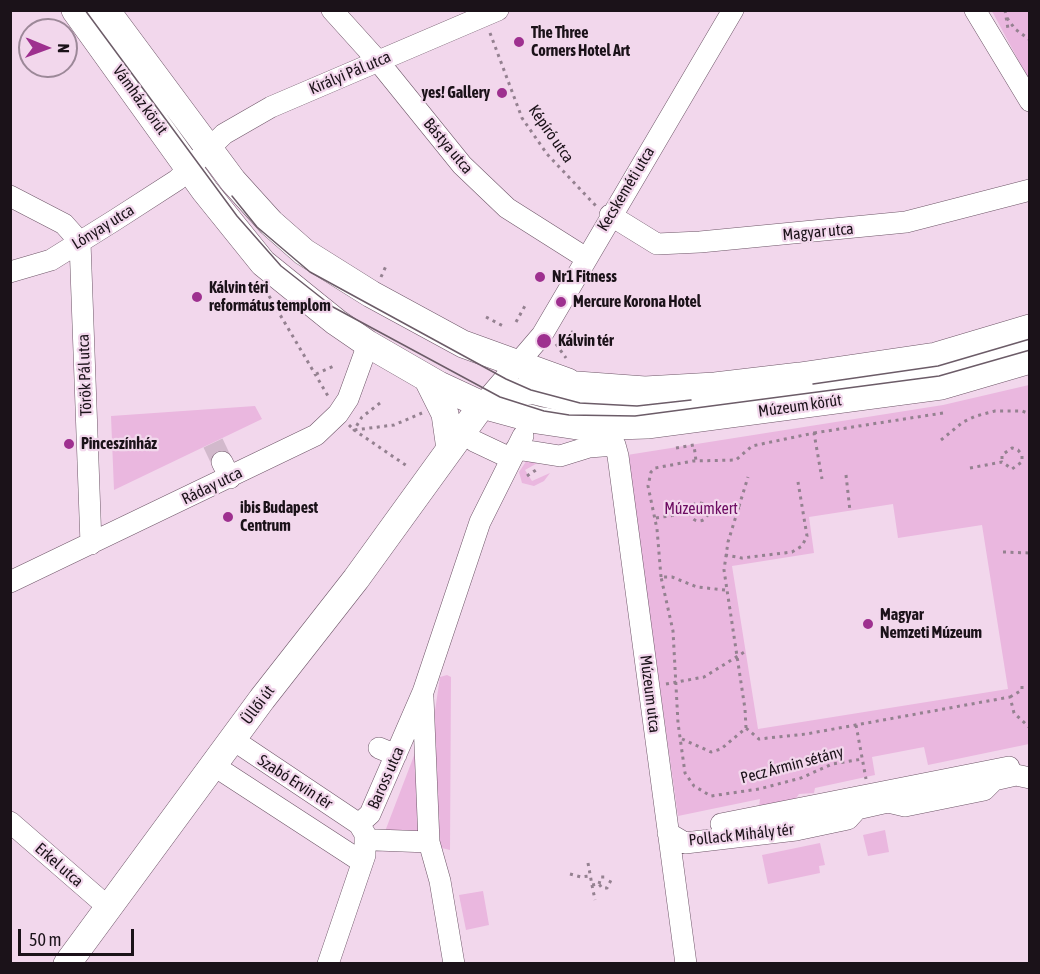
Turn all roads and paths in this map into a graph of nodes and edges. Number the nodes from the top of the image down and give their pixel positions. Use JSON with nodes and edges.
{"nodes":[{"id":1,"x":75,"y":10,"type":"edge"},
{"id":2,"x":90,"y":10,"type":"edge"},
{"id":3,"x":106,"y":10,"type":"edge"},
{"id":4,"x":332,"y":10,"type":"edge"},
{"id":5,"x":733,"y":10,"type":"edge"},
{"id":6,"x":975,"y":10,"type":"edge"},
{"id":7,"x":491,"y":13,"type":"edge"},
{"id":8,"x":1007,"y":18,"type":"dead end"},
{"id":9,"x":1029,"y":40,"type":"edge"},
{"id":10,"x":378,"y":61,"type":"junction"},
{"id":11,"x":1029,"y":101,"type":"edge"},
{"id":12,"x":194,"y":153,"type":"junction"},
{"id":13,"x":1029,"y":190,"type":"edge"},
{"id":14,"x":10,"y":196,"type":"edge"},
{"id":15,"x":610,"y":215,"type":"junction"},
{"id":16,"x":80,"y":242,"type":"junction"},
{"id":17,"x":586,"y":258,"type":"junction"},
{"id":18,"x":10,"y":272,"type":"edge"},
{"id":19,"x":268,"y":294,"type":"dead end"},
{"id":20,"x":526,"y":304,"type":"dead end"},
{"id":21,"x":486,"y":317,"type":"dead end"},
{"id":22,"x":516,"y":322,"type":"dead end"},
{"id":23,"x":503,"y":326,"type":"dead end"},
{"id":24,"x":573,"y":331,"type":"dead end"},
{"id":25,"x":1026,"y":337,"type":"edge"},
{"id":26,"x":556,"y":343,"type":"dead end"},
{"id":27,"x":368,"y":344,"type":"junction"},
{"id":28,"x":564,"y":346,"type":"dead end"},
{"id":29,"x":1029,"y":360,"type":"edge"},
{"id":30,"x":334,"y":366,"type":"dead end"},
{"id":31,"x":316,"y":374,"type":"junction"},
{"id":32,"x":573,"y":374,"type":"junction"},
{"id":33,"x":427,"y":378,"type":"junction"},
{"id":34,"x":715,"y":386,"type":"junction"},
{"id":35,"x":759,"y":396,"type":"junction"},
{"id":36,"x":380,"y":403,"type":"dead end"},
{"id":37,"x":482,"y":405,"type":"junction"},
{"id":38,"x":432,"y":408,"type":"dead end"},
{"id":39,"x":636,"y":411,"type":"junction"},
{"id":40,"x":943,"y":413,"type":"dead end"},
{"id":41,"x":338,"y":414,"type":"junction"},
{"id":42,"x":1029,"y":414,"type":"edge"},
{"id":43,"x":520,"y":419,"type":"junction"},
{"id":44,"x":354,"y":430,"type":"junction"},
{"id":45,"x":814,"y":433,"type":"junction"},
{"id":46,"x":609,"y":436,"type":"junction"},
{"id":47,"x":941,"y":440,"type":"dead end"},
{"id":48,"x":462,"y":445,"type":"junction"},
{"id":49,"x":676,"y":448,"type":"dead end"},
{"id":50,"x":1029,"y":454,"type":"edge"},
{"id":51,"x":1022,"y":455,"type":"junction"},
{"id":52,"x":696,"y":461,"type":"junction"},
{"id":53,"x":1002,"y":462,"type":"junction"},
{"id":54,"x":407,"y":466,"type":"dead end"},
{"id":55,"x":970,"y":468,"type":"dead end"},
{"id":56,"x":846,"y":475,"type":"dead end"},
{"id":57,"x":748,"y":477,"type":"dead end"},
{"id":58,"x":822,"y":479,"type":"dead end"},
{"id":59,"x":798,"y":482,"type":"dead end"},
{"id":60,"x":740,"y":508,"type":"junction"},
{"id":61,"x":708,"y":511,"type":"junction"},
{"id":62,"x":850,"y":511,"type":"dead end"},
{"id":63,"x":689,"y":513,"type":"junction"},
{"id":64,"x":655,"y":518,"type":"junction"},
{"id":65,"x":91,"y":544,"type":"junction"},
{"id":66,"x":1003,"y":552,"type":"dead end"},
{"id":67,"x":1029,"y":553,"type":"edge"},
{"id":68,"x":725,"y":555,"type":"junction"},
{"id":69,"x":661,"y":577,"type":"junction"},
{"id":70,"x":10,"y":582,"type":"edge"},
{"id":71,"x":725,"y":590,"type":"junction"},
{"id":72,"x":746,"y":651,"type":"dead end"},
{"id":73,"x":737,"y":656,"type":"junction"},
{"id":74,"x":1022,"y":682,"type":"dead end"},
{"id":75,"x":670,"y":684,"type":"dead end"},
{"id":76,"x":675,"y":684,"type":"junction"},
{"id":77,"x":423,"y":692,"type":"junction"},
{"id":78,"x":1010,"y":697,"type":"junction"},
{"id":79,"x":856,"y":725,"type":"junction"},
{"id":80,"x":746,"y":728,"type":"junction"},
{"id":81,"x":1029,"y":728,"type":"edge"},
{"id":82,"x":232,"y":740,"type":"junction"},
{"id":83,"x":682,"y":740,"type":"junction"},
{"id":84,"x":862,"y":759,"type":"junction"},
{"id":85,"x":1029,"y":763,"type":"edge"},
{"id":86,"x":213,"y":765,"type":"junction"},
{"id":87,"x":1029,"y":778,"type":"edge"},
{"id":88,"x":870,"y":795,"type":"junction"},
{"id":89,"x":10,"y":822,"type":"edge"},
{"id":90,"x":359,"y":824,"type":"junction"},
{"id":91,"x":668,"y":833,"type":"junction"},
{"id":92,"x":376,"y":840,"type":"dead end"},
{"id":93,"x":429,"y":843,"type":"junction"},
{"id":94,"x":362,"y":862,"type":"junction"},
{"id":95,"x":588,"y":863,"type":"dead end"},
{"id":96,"x":570,"y":874,"type":"dead end"},
{"id":97,"x":590,"y":876,"type":"junction"},
{"id":98,"x":606,"y":877,"type":"dead end"},
{"id":99,"x":611,"y":880,"type":"dead end"},
{"id":100,"x":599,"y":884,"type":"junction"},
{"id":101,"x":592,"y":885,"type":"junction"},
{"id":102,"x":595,"y":900,"type":"dead end"},
{"id":103,"x":108,"y":907,"type":"junction"},
{"id":104,"x":67,"y":963,"type":"edge"},
{"id":105,"x":328,"y":963,"type":"edge"},
{"id":106,"x":454,"y":963,"type":"edge"},
{"id":107,"x":686,"y":963,"type":"edge"}],
"edges":[{"from":1,"to":12,"type":"main road","name":"Vámház körút"},
{"from":2,"to":12,"type":"street","name":"Vámház körút"},
{"from":3,"to":12,"type":"main road","name":"Vámház körút"},
{"from":4,"to":10,"type":"street","name":"Bástya utca"},
{"from":5,"to":15,"type":"street","name":"Kecskeméti utca"},
{"from":6,"to":11,"type":"street"},
{"from":7,"to":10,"type":"street","name":"Királyi Pál utca"},
{"from":7,"to":15,"type":"path","name":"Képíró utca"},
{"from":8,"to":9,"type":"path"},
{"from":10,"to":12,"type":"street","name":"Királyi Pál utca"},
{"from":10,"to":17,"type":"street","name":"Bástya utca"},
{"from":12,"to":16,"type":"street","name":"Lónyay utca"},
{"from":12,"to":27,"type":"main road"},
{"from":12,"to":43,"type":"main road"},
{"from":13,"to":15,"type":"street","name":"Magyar utca"},
{"from":14,"to":16,"type":"street"},
{"from":15,"to":17,"type":"street","name":"Kecskeméti utca"},
{"from":16,"to":18,"type":"street","name":"Lónyay utca"},
{"from":16,"to":65,"type":"street","name":"Török Pál utca"},
{"from":17,"to":43,"type":"street","name":"Kecskeméti utca"},
{"from":19,"to":31,"type":"path"},
{"from":20,"to":22,"type":"path"},
{"from":21,"to":23,"type":"path"},
{"from":24,"to":28,"type":"path"},
{"from":25,"to":34,"type":"main road","name":"Múzeum körút"},
{"from":25,"to":35,"type":"street","name":"Múzeum körút"},
{"from":26,"to":32,"type":"path"},
{"from":27,"to":33,"type":"main road"},
{"from":27,"to":41,"type":"street","name":"Ráday utca"},
{"from":29,"to":46,"type":"main road","name":"Múzeum körút"},
{"from":30,"to":31,"type":"path"},
{"from":31,"to":41,"type":"path"},
{"from":32,"to":34,"type":"main road","name":"Múzeum körút"},
{"from":32,"to":43,"type":"main road"},
{"from":33,"to":37,"type":"main road"},
{"from":33,"to":48,"type":"main road"},
{"from":34,"to":35,"type":"street","name":"Múzeum körút"},
{"from":35,"to":39,"type":"street","name":"Múzeum körút"},
{"from":36,"to":44,"type":"path"},
{"from":37,"to":43,"type":"main road"},
{"from":37,"to":43,"type":"street"},
{"from":37,"to":48,"type":"main road"},
{"from":38,"to":44,"type":"path"},
{"from":39,"to":43,"type":"street","name":"Múzeum körút"},
{"from":39,"to":46,"type":"street","name":"Múzeum körút"},
{"from":40,"to":45,"type":"path"},
{"from":41,"to":44,"type":"path"},
{"from":41,"to":65,"type":"street","name":"Ráday utca"},
{"from":42,"to":47,"type":"path"},
{"from":43,"to":46,"type":"main road"},
{"from":43,"to":48,"type":"street"},
{"from":43,"to":48,"type":"main road"},
{"from":43,"to":77,"type":"street","name":"Baross utca"},
{"from":44,"to":54,"type":"path"},
{"from":45,"to":52,"type":"path"},
{"from":45,"to":58,"type":"path"},
{"from":46,"to":91,"type":"street","name":"Múzeum utca"},
{"from":48,"to":82,"type":"main road","name":"Üllői út"},
{"from":49,"to":52,"type":"path"},
{"from":50,"to":51,"type":"path"},
{"from":51,"to":53,"type":"path"},
{"from":51,"to":53,"type":"path"},
{"from":52,"to":64,"type":"path"},
{"from":53,"to":55,"type":"path"},
{"from":56,"to":62,"type":"path"},
{"from":57,"to":60,"type":"path"},
{"from":59,"to":68,"type":"path"},
{"from":60,"to":61,"type":"path"},
{"from":60,"to":68,"type":"path"},
{"from":61,"to":63,"type":"path"},
{"from":61,"to":63,"type":"path"},
{"from":63,"to":64,"type":"path"},
{"from":64,"to":69,"type":"path"},
{"from":65,"to":70,"type":"street","name":"Ráday utca"},
{"from":66,"to":67,"type":"path"},
{"from":68,"to":71,"type":"path"},
{"from":69,"to":71,"type":"path"},
{"from":69,"to":76,"type":"path"},
{"from":71,"to":73,"type":"path"},
{"from":72,"to":73,"type":"path"},
{"from":73,"to":76,"type":"path"},
{"from":73,"to":80,"type":"path"},
{"from":74,"to":78,"type":"path"},
{"from":75,"to":76,"type":"path"},
{"from":76,"to":83,"type":"path"},
{"from":77,"to":90,"type":"street","name":"Baross utca"},
{"from":77,"to":93,"type":"street","name":"Baross utca"},
{"from":78,"to":79,"type":"path"},
{"from":78,"to":81,"type":"path"},
{"from":79,"to":80,"type":"path"},
{"from":79,"to":84,"type":"path"},
{"from":80,"to":83,"type":"path"},
{"from":82,"to":86,"type":"main road","name":"Üllői út"},
{"from":82,"to":90,"type":"street","name":"Szabó Ervin tér"},
{"from":83,"to":84,"type":"path","name":"Pecz Ármin sétány"},
{"from":84,"to":88,"type":"path"},
{"from":85,"to":88,"type":"street","name":"Pollack Mihály tér"},
{"from":86,"to":94,"type":"street"},
{"from":86,"to":103,"type":"main road","name":"Üllői út"},
{"from":87,"to":91,"type":"street","name":"Pollack Mihály tér"},
{"from":88,"to":91,"type":"street","name":"Pollack Mihály tér"},
{"from":89,"to":103,"type":"street","name":"Erkel utca"},
{"from":90,"to":94,"type":"street","name":"Baross utca"},
{"from":91,"to":107,"type":"street","name":"Múzeum utca"},
{"from":92,"to":93,"type":"street"},
{"from":93,"to":106,"type":"street","name":"Baross utca"},
{"from":94,"to":105,"type":"street","name":"Baross utca"},
{"from":95,"to":97,"type":"path"},
{"from":96,"to":97,"type":"path"},
{"from":97,"to":101,"type":"path"},
{"from":98,"to":100,"type":"path"},
{"from":99,"to":100,"type":"path"},
{"from":100,"to":101,"type":"path"},
{"from":101,"to":102,"type":"path"},
{"from":103,"to":104,"type":"main road","name":"Üllői út"}]}
